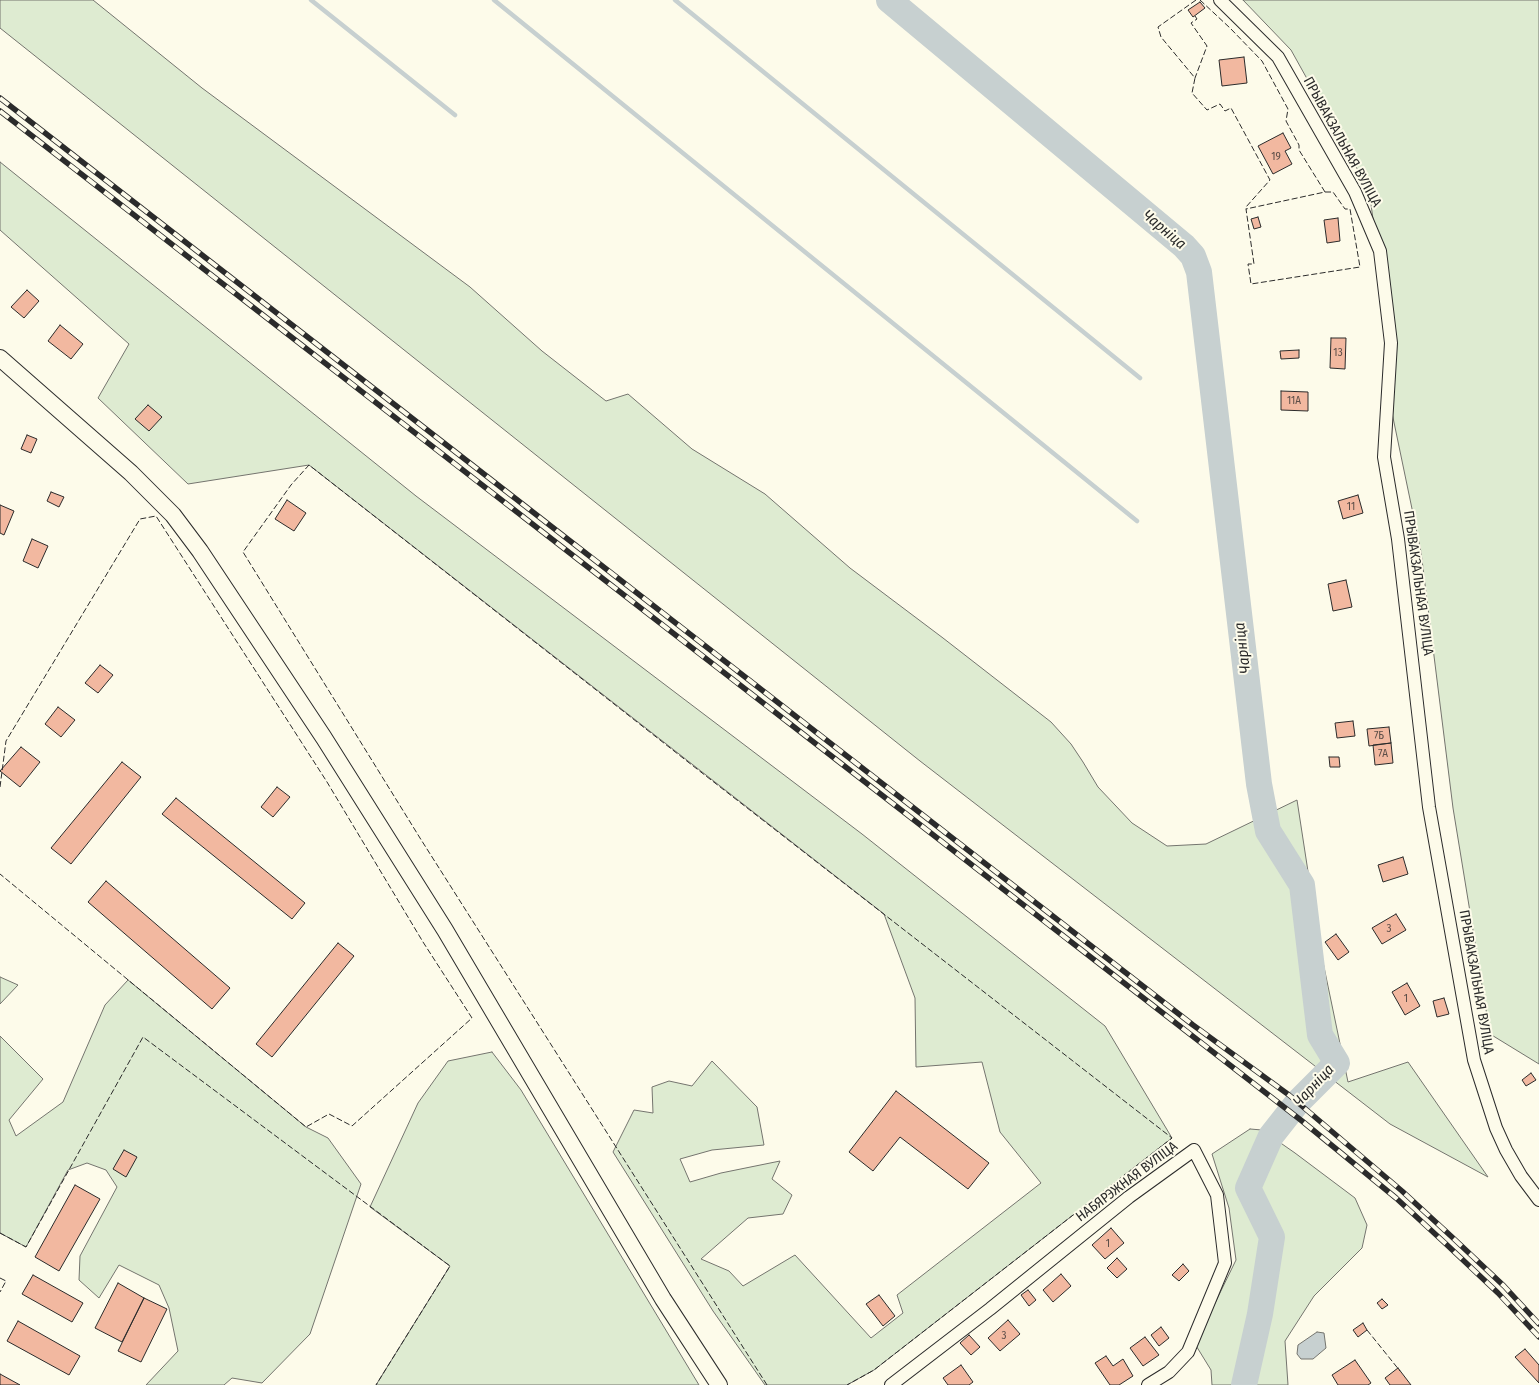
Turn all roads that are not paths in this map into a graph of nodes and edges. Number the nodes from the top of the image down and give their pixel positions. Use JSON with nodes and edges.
{"nodes":[{"id":1,"x":1220,"y":0,"type":"edge"},
{"id":2,"x":0,"y":358,"type":"edge"},
{"id":3,"x":1539,"y":1200,"type":"edge"},
{"id":4,"x":719,"y":1385,"type":"edge"},
{"id":5,"x":891,"y":1385,"type":"edge"},
{"id":6,"x":1148,"y":1385,"type":"edge"}],
"edges":[{"from":1,"to":3,"type":"street","name":"ПРЫВАКЗАЛЬНАЯ ВУЛІЦА"},
{"from":2,"to":4,"type":"street"},
{"from":5,"to":6,"type":"street","name":"НАБЯРЭЖНАЯ ВУЛІЦА"}]}
